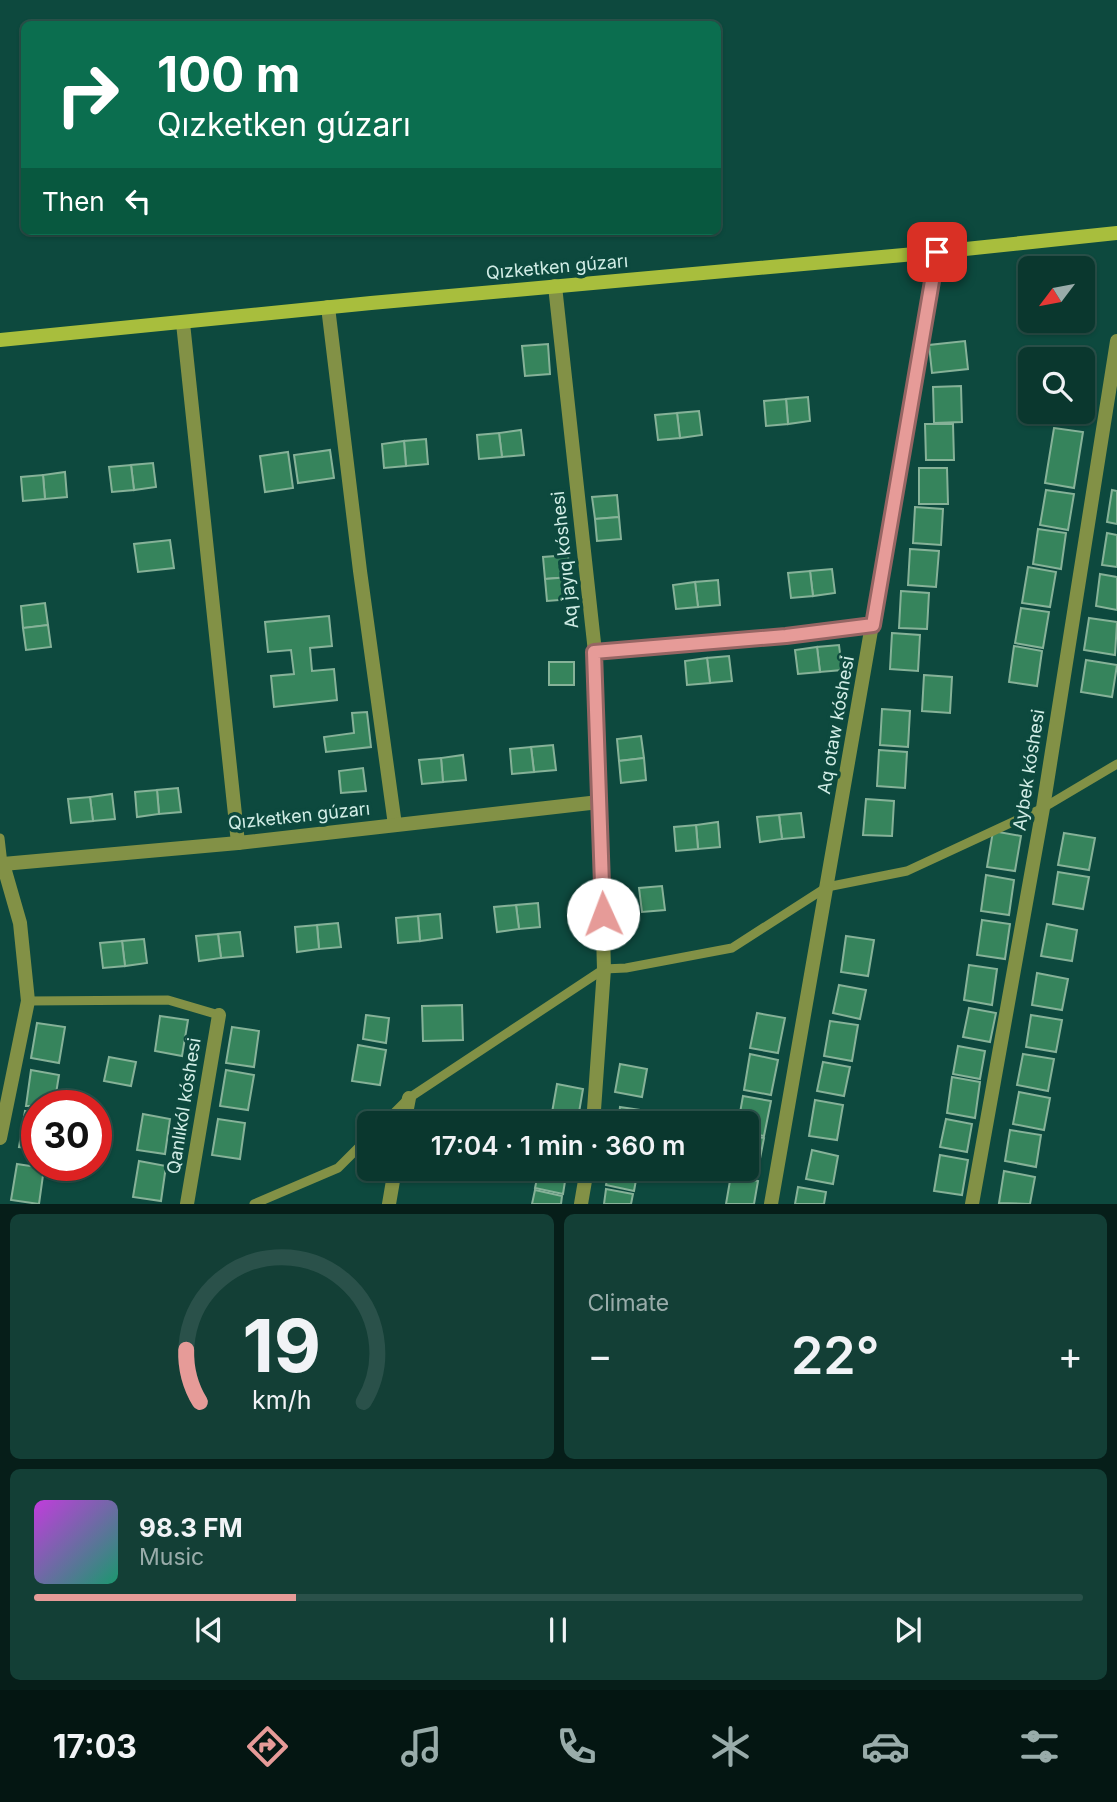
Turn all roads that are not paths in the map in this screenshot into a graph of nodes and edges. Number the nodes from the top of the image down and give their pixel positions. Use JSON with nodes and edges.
{"nodes":[{"id":1,"x":1117,"y":233,"type":"edge"},
{"id":2,"x":937,"y":252,"type":"junction"},
{"id":3,"x":555,"y":286,"type":"junction"},
{"id":4,"x":328,"y":307,"type":"junction"},
{"id":5,"x":183,"y":323,"type":"junction"},
{"id":6,"x":0,"y":340,"type":"edge"},
{"id":7,"x":1117,"y":341,"type":"edge"},
{"id":8,"x":873,"y":625,"type":"junction"},
{"id":9,"x":594,"y":652,"type":"junction"},
{"id":10,"x":1117,"y":764,"type":"edge"},
{"id":11,"x":599,"y":802,"type":"junction"},
{"id":12,"x":1043,"y":808,"type":"junction"},
{"id":13,"x":395,"y":825,"type":"junction"},
{"id":14,"x":0,"y":838,"type":"edge"},
{"id":15,"x":238,"y":843,"type":"junction"},
{"id":16,"x":3,"y":864,"type":"junction"},
{"id":17,"x":827,"y":887,"type":"junction"},
{"id":18,"x":604,"y":969,"type":"junction"},
{"id":19,"x":28,"y":1001,"type":"junction"},
{"id":20,"x":219,"y":1014,"type":"joint"},
{"id":21,"x":409,"y":1098,"type":"junction"},
{"id":22,"x":396,"y":1111,"type":"edge"},
{"id":23,"x":406,"y":1111,"type":"edge"},
{"id":24,"x":594,"y":1111,"type":"edge"},
{"id":25,"x":0,"y":1138,"type":"edge"},
{"id":26,"x":357,"y":1149,"type":"edge"},
{"id":27,"x":393,"y":1181,"type":"edge"},
{"id":28,"x":585,"y":1181,"type":"edge"},
{"id":29,"x":187,"y":1203,"type":"edge"},
{"id":30,"x":254,"y":1203,"type":"edge"},
{"id":31,"x":389,"y":1203,"type":"edge"},
{"id":32,"x":581,"y":1203,"type":"edge"},
{"id":33,"x":771,"y":1203,"type":"edge"},
{"id":34,"x":972,"y":1203,"type":"edge"}],
"edges":[{"from":1,"to":2,"type":"street","name":"Qızketken gúzarı"},
{"from":2,"to":3,"type":"street","name":"Qızketken gúzarı"},
{"from":2,"to":8,"type":"street","name":"Aq otaw kóshesi"},
{"from":3,"to":4,"type":"street","name":"Qızketken gúzarı"},
{"from":3,"to":9,"type":"street","name":"Aq jayıq kóshesi"},
{"from":4,"to":5,"type":"street","name":"Qızketken gúzarı"},
{"from":4,"to":13,"type":"street"},
{"from":5,"to":6,"type":"street","name":"Qızketken gúzarı"},
{"from":5,"to":15,"type":"street"},
{"from":7,"to":12,"type":"street","name":"Aybek kóshesi"},
{"from":8,"to":9,"type":"street"},
{"from":8,"to":17,"type":"street","name":"Aq otaw kóshesi"},
{"from":9,"to":11,"type":"street","name":"Aq jayıq kóshesi"},
{"from":10,"to":12,"type":"lane"},
{"from":11,"to":13,"type":"street","name":"Qızketken gúzarı"},
{"from":11,"to":18,"type":"street","name":"Aq jayıq kóshesi"},
{"from":12,"to":17,"type":"lane"},
{"from":12,"to":34,"type":"street","name":"Aybek kóshesi"},
{"from":13,"to":15,"type":"street","name":"Qızketken gúzarı"},
{"from":14,"to":16,"type":"lane"},
{"from":15,"to":16,"type":"street","name":"Qızketken gúzarı"},
{"from":16,"to":19,"type":"street"},
{"from":17,"to":18,"type":"lane"},
{"from":17,"to":33,"type":"street","name":"Aq otaw kóshesi"},
{"from":18,"to":21,"type":"lane"},
{"from":18,"to":24,"type":"street","name":"Aq jayıq kóshesi"},
{"from":19,"to":20,"type":"lane"},
{"from":19,"to":25,"type":"street"},
{"from":20,"to":29,"type":"street","name":"Qanlıkól kóshesi"},
{"from":21,"to":22,"type":"lane"},
{"from":21,"to":23,"type":"street"},
{"from":26,"to":30,"type":"lane"},
{"from":27,"to":31,"type":"street"},
{"from":28,"to":32,"type":"street"}]}
